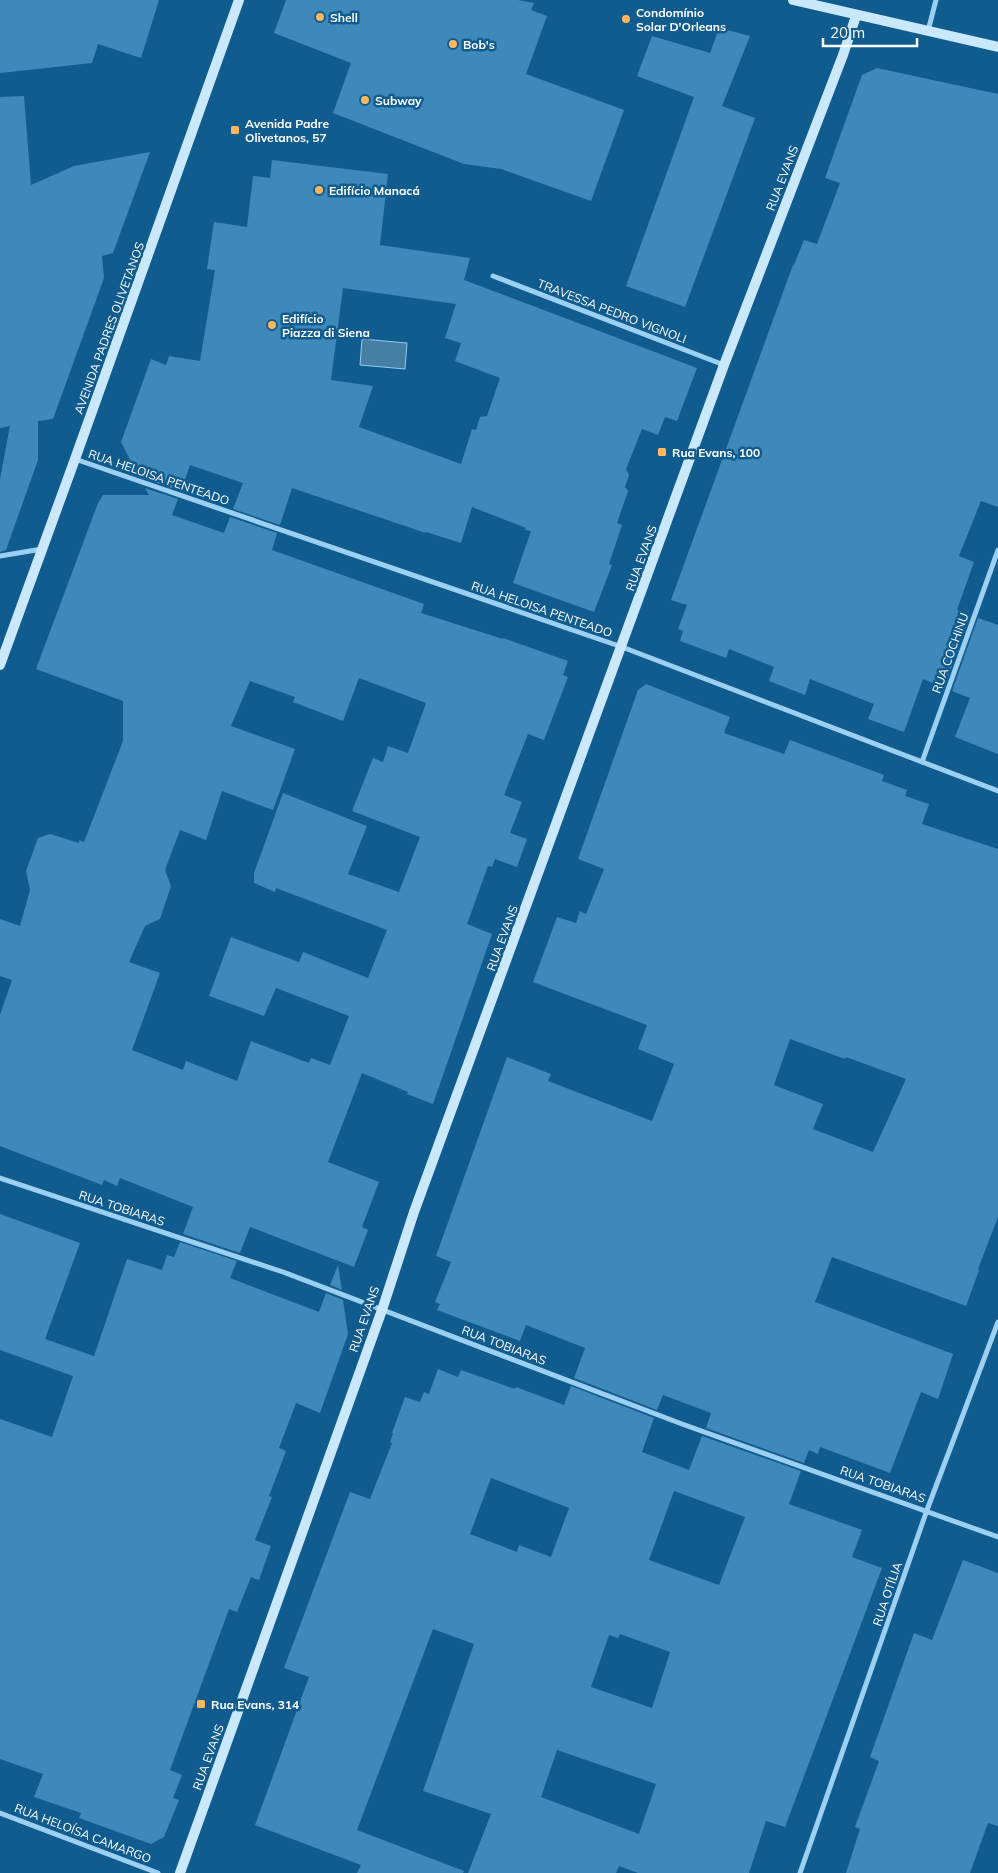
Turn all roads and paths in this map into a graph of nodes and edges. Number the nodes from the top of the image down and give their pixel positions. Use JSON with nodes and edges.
{"nodes":[{"id":1,"x":239,"y":0,"type":"edge"},
{"id":2,"x":793,"y":0,"type":"edge"},
{"id":3,"x":936,"y":0,"type":"edge"},
{"id":4,"x":856,"y":16,"type":"junction"},
{"id":5,"x":928,"y":32,"type":"junction"},
{"id":6,"x":998,"y":47,"type":"edge"},
{"id":7,"x":494,"y":276,"type":"dead end"},
{"id":8,"x":724,"y":365,"type":"junction"},
{"id":9,"x":75,"y":459,"type":"junction"},
{"id":10,"x":42,"y":550,"type":"junction"},
{"id":11,"x":998,"y":550,"type":"edge"},
{"id":12,"x":0,"y":556,"type":"edge"},
{"id":13,"x":622,"y":647,"type":"junction"},
{"id":14,"x":0,"y":664,"type":"edge"},
{"id":15,"x":922,"y":762,"type":"junction"},
{"id":16,"x":998,"y":791,"type":"edge"},
{"id":17,"x":0,"y":1178,"type":"edge"},
{"id":18,"x":382,"y":1310,"type":"junction"},
{"id":19,"x":998,"y":1322,"type":"edge"},
{"id":20,"x":927,"y":1510,"type":"junction"},
{"id":21,"x":998,"y":1537,"type":"edge"},
{"id":22,"x":0,"y":1812,"type":"edge"},
{"id":23,"x":158,"y":1873,"type":"edge"},
{"id":24,"x":180,"y":1873,"type":"edge"},
{"id":25,"x":800,"y":1873,"type":"edge"}],
"edges":[{"from":1,"to":9,"type":"street","name":"AVENIDA PADRES OLIVETANOS"},
{"from":2,"to":4,"type":"street"},
{"from":3,"to":5,"type":"street"},
{"from":4,"to":5,"type":"street"},
{"from":4,"to":8,"type":"street","name":"RUA EVANS"},
{"from":5,"to":6,"type":"street"},
{"from":7,"to":8,"type":"street","name":"TRAVESSA PEDRO VIGNOLI"},
{"from":8,"to":13,"type":"street","name":"RUA EVANS"},
{"from":9,"to":10,"type":"street","name":"AVENIDA PADRES OLIVETANOS"},
{"from":9,"to":13,"type":"street","name":"RUA HELOISA PENTEADO"},
{"from":10,"to":12,"type":"street"},
{"from":10,"to":14,"type":"street","name":"AVENIDA PADRES OLIVETANOS"},
{"from":11,"to":15,"type":"street","name":"RUA COCHINU"},
{"from":13,"to":15,"type":"street","name":"RUA HELOISA PENTEADO"},
{"from":13,"to":18,"type":"street","name":"RUA EVANS"},
{"from":15,"to":16,"type":"street","name":"RUA HELOISA PENTEADO"},
{"from":17,"to":18,"type":"street","name":"RUA TOBIARAS"},
{"from":18,"to":20,"type":"street","name":"RUA TOBIARAS"},
{"from":18,"to":24,"type":"street","name":"RUA EVANS"},
{"from":19,"to":20,"type":"street","name":"RUA OTÍLIA"},
{"from":20,"to":21,"type":"street","name":"RUA TOBIARAS"},
{"from":20,"to":25,"type":"street","name":"RUA OTÍLIA"},
{"from":22,"to":23,"type":"street","name":"RUA HELOÍSA CAMARGO"}]}
